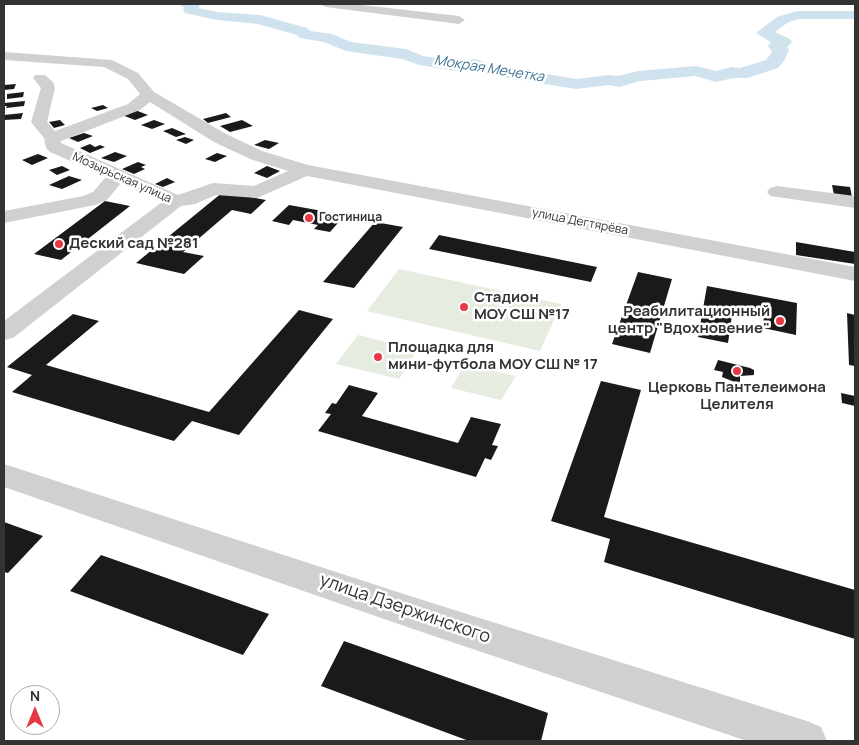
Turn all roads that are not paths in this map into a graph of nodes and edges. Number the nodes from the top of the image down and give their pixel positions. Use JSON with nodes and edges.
{"nodes":[{"id":1,"x":326,"y":4,"type":"edge"},
{"id":2,"x":460,"y":20,"type":"dead end"},
{"id":3,"x":4,"y":56,"type":"edge"},
{"id":4,"x":40,"y":78,"type":"dead end"},
{"id":5,"x":149,"y":95,"type":"junction"},
{"id":6,"x":52,"y":138,"type":"junction"},
{"id":7,"x":305,"y":170,"type":"junction"},
{"id":8,"x":118,"y":176,"type":"junction"},
{"id":9,"x":777,"y":192,"type":"dead end"},
{"id":10,"x":176,"y":201,"type":"junction"},
{"id":11,"x":855,"y":202,"type":"edge"},
{"id":12,"x":4,"y":217,"type":"edge"},
{"id":13,"x":855,"y":274,"type":"edge"},
{"id":14,"x":4,"y":333,"type":"edge"},
{"id":15,"x":4,"y":475,"type":"edge"},
{"id":16,"x":807,"y":741,"type":"edge"}],
"edges":[{"from":1,"to":2,"type":"street"},
{"from":3,"to":5,"type":"street","name":"улица Дегтярёва"},
{"from":4,"to":6,"type":"street","name":"Мозырьская улица"},
{"from":5,"to":6,"type":"street"},
{"from":5,"to":7,"type":"street","name":"улица Дегтярёва"},
{"from":6,"to":8,"type":"street","name":"Мозырьская улица"},
{"from":7,"to":10,"type":"street"},
{"from":7,"to":13,"type":"street","name":"улица Дегтярёва"},
{"from":8,"to":10,"type":"street","name":"Мозырьская улица"},
{"from":8,"to":12,"type":"street"},
{"from":9,"to":11,"type":"street"},
{"from":10,"to":14,"type":"street","name":"Мозырьская улица"},
{"from":15,"to":16,"type":"street","name":"улица Дзержинского"}]}
